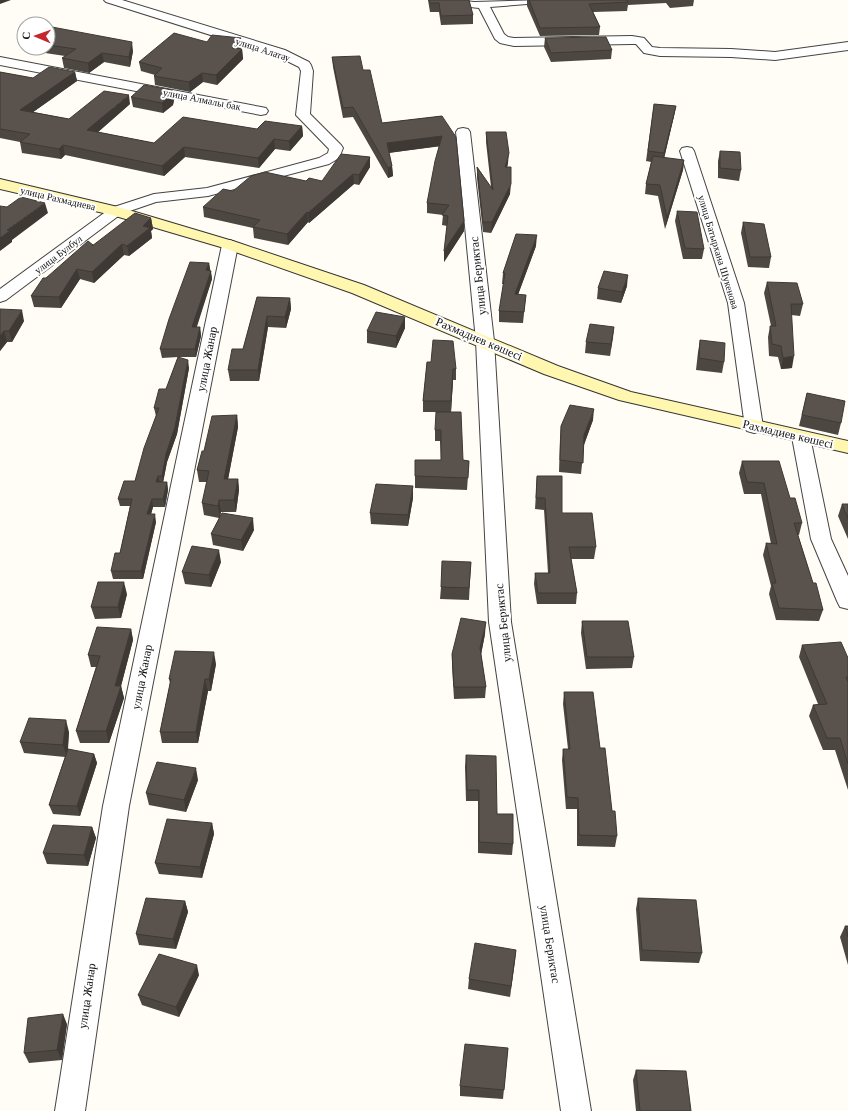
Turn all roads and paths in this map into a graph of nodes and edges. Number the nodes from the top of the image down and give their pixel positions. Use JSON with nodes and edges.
{"nodes":[{"id":1,"x":110,"y":0,"type":"edge"},
{"id":2,"x":463,"y":0,"type":"edge"},
{"id":3,"x":540,"y":0,"type":"edge"},
{"id":4,"x":483,"y":5,"type":"junction"},
{"id":5,"x":848,"y":46,"type":"edge"},
{"id":6,"x":0,"y":61,"type":"edge"},
{"id":7,"x":262,"y":110,"type":"dead end"},
{"id":8,"x":462,"y":132,"type":"dead end"},
{"id":9,"x":687,"y":151,"type":"dead end"},
{"id":10,"x":0,"y":184,"type":"edge"},
{"id":11,"x":116,"y":211,"type":"junction"},
{"id":12,"x":230,"y":245,"type":"junction"},
{"id":13,"x":0,"y":297,"type":"edge"},
{"id":14,"x":485,"y":341,"type":"junction"},
{"id":15,"x":754,"y":427,"type":"junction"},
{"id":16,"x":801,"y":437,"type":"junction"},
{"id":17,"x":848,"y":448,"type":"edge"},
{"id":18,"x":848,"y":601,"type":"edge"},
{"id":19,"x":70,"y":1111,"type":"edge"},
{"id":20,"x":576,"y":1111,"type":"edge"}],
"edges":[{"from":1,"to":11,"type":"street","name":"улица Алатау"},
{"from":2,"to":4,"type":"street"},
{"from":3,"to":4,"type":"street"},
{"from":4,"to":5,"type":"street"},
{"from":6,"to":7,"type":"street","name":"улица Алмалы бак"},
{"from":8,"to":14,"type":"street","name":"улица Бериктас"},
{"from":9,"to":15,"type":"street","name":"улица Батырхана Шукенова"},
{"from":10,"to":11,"type":"street","name":"улица Рахмадиева"},
{"from":11,"to":12,"type":"street","name":"Рахмадиев көшесі"},
{"from":11,"to":13,"type":"street","name":"улица Булбул"},
{"from":12,"to":14,"type":"street","name":"Рахмадиев көшесі"},
{"from":12,"to":19,"type":"street","name":"улица Жанар"},
{"from":14,"to":15,"type":"street","name":"Рахмадиев көшесі"},
{"from":14,"to":20,"type":"street","name":"улица Бериктас"},
{"from":15,"to":16,"type":"street","name":"Рахмадиев көшесі"},
{"from":16,"to":17,"type":"street","name":"Рахмадиев көшесі"},
{"from":16,"to":18,"type":"street"}]}
